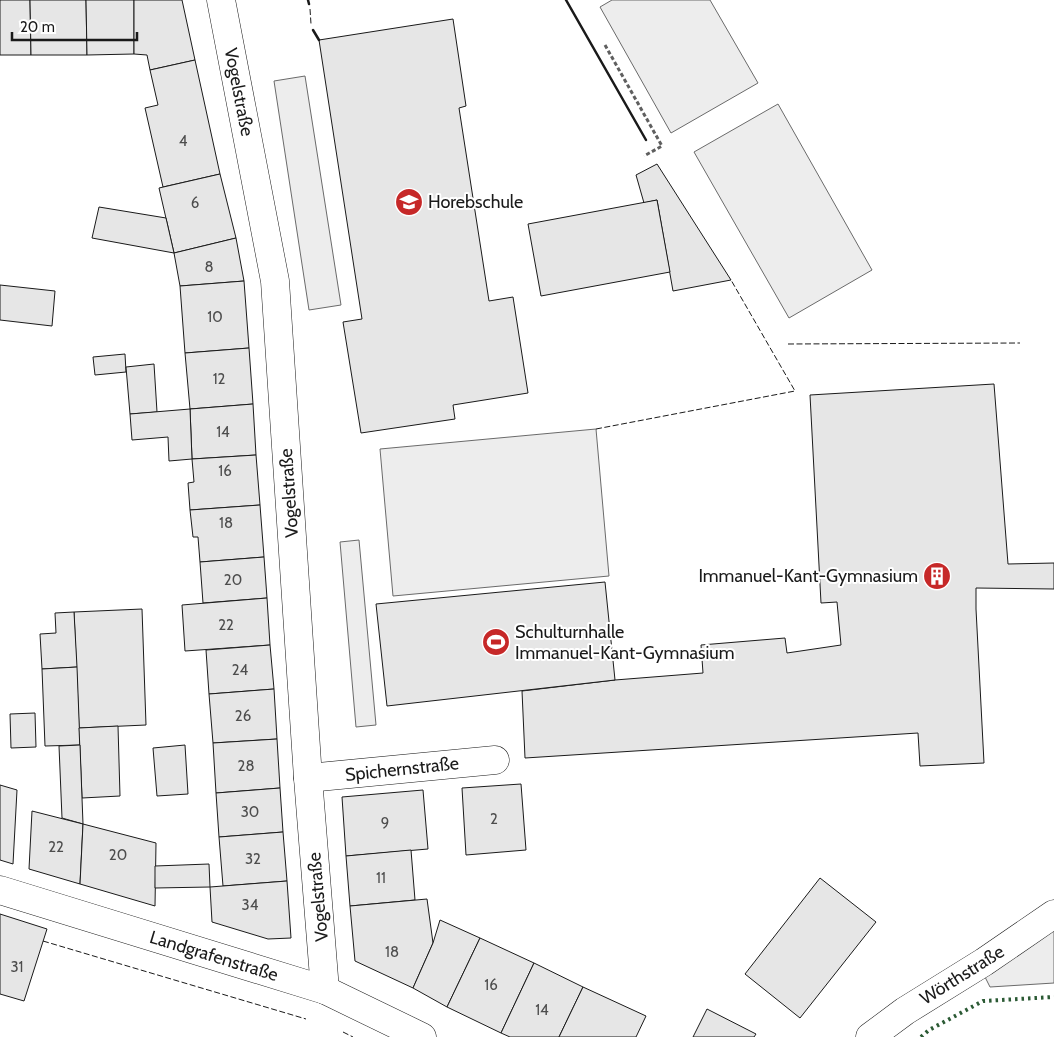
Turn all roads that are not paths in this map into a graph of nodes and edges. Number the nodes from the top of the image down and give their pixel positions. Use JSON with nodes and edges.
{"nodes":[{"id":1,"x":221,"y":0,"type":"edge"},
{"id":2,"x":495,"y":760,"type":"dead end"},
{"id":3,"x":308,"y":778,"type":"junction"},
{"id":4,"x":0,"y":890,"type":"edge"},
{"id":5,"x":1054,"y":914,"type":"edge"},
{"id":6,"x":325,"y":990,"type":"junction"},
{"id":7,"x":422,"y":1037,"type":"edge"},
{"id":8,"x":870,"y":1037,"type":"edge"}],
"edges":[{"from":1,"to":3,"type":"street","name":"Vogelstraße"},
{"from":2,"to":3,"type":"street","name":"Spichernstraße"},
{"from":3,"to":6,"type":"street","name":"Vogelstraße"},
{"from":4,"to":6,"type":"street","name":"Landgrafenstraße"},
{"from":5,"to":8,"type":"street","name":"Wörthstraße"},
{"from":6,"to":7,"type":"street","name":"Landgrafenstraße"}]}
